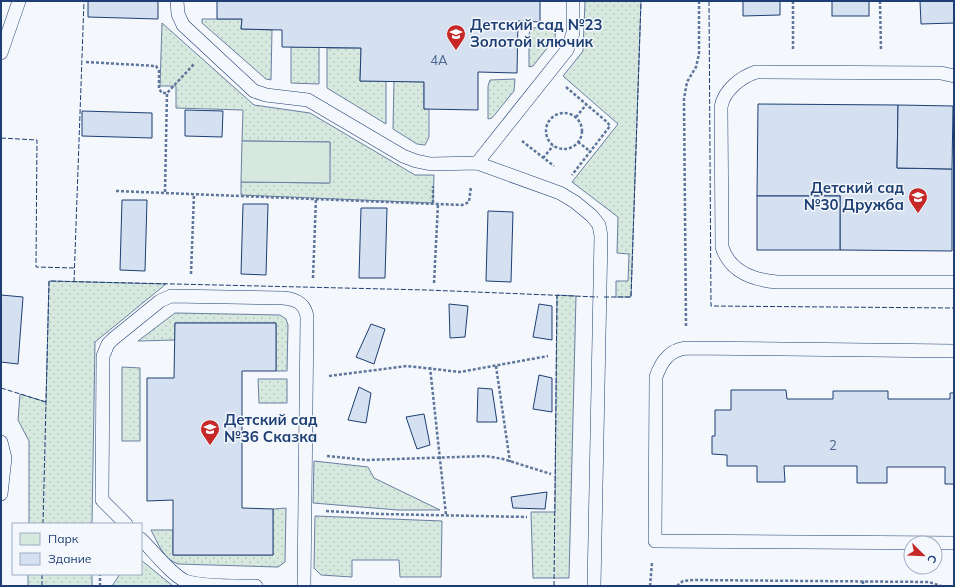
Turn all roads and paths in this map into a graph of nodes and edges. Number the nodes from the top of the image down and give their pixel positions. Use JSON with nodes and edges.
{"nodes":[{"id":1,"x":19,"y":1,"type":"edge"},
{"id":2,"x":177,"y":1,"type":"edge"},
{"id":3,"x":574,"y":1,"type":"edge"},
{"id":4,"x":699,"y":1,"type":"edge"},
{"id":5,"x":793,"y":1,"type":"edge"},
{"id":6,"x":880,"y":1,"type":"edge"},
{"id":7,"x":208,"y":49,"type":"junction"},
{"id":8,"x":1,"y":54,"type":"edge"},
{"id":9,"x":86,"y":62,"type":"dead end"},
{"id":10,"x":793,"y":72,"type":"junction"},
{"id":11,"x":881,"y":73,"type":"junction"},
{"id":12,"x":549,"y":74,"type":"junction"},
{"id":13,"x":954,"y":76,"type":"edge"},
{"id":14,"x":167,"y":93,"type":"junction"},
{"id":15,"x":586,"y":104,"type":"junction"},
{"id":16,"x":576,"y":117,"type":"junction"},
{"id":17,"x":521,"y":140,"type":"dead end"},
{"id":18,"x":578,"y":142,"type":"junction"},
{"id":19,"x":553,"y":146,"type":"junction"},
{"id":20,"x":591,"y":152,"type":"junction"},
{"id":21,"x":544,"y":158,"type":"junction"},
{"id":22,"x":474,"y":163,"type":"junction"},
{"id":23,"x":559,"y":170,"type":"dead end"},
{"id":24,"x":570,"y":178,"type":"dead end"},
{"id":25,"x":116,"y":191,"type":"dead end"},
{"id":26,"x":165,"y":192,"type":"junction"},
{"id":27,"x":194,"y":194,"type":"junction"},
{"id":28,"x":316,"y":198,"type":"junction"},
{"id":29,"x":438,"y":204,"type":"junction"},
{"id":30,"x":191,"y":275,"type":"dead end"},
{"id":31,"x":313,"y":278,"type":"dead end"},
{"id":32,"x":434,"y":282,"type":"dead end"},
{"id":33,"x":954,"y":282,"type":"edge"},
{"id":34,"x":686,"y":348,"type":"junction"},
{"id":35,"x":954,"y":351,"type":"edge"},
{"id":36,"x":548,"y":356,"type":"dead end"},
{"id":37,"x":496,"y":366,"type":"junction"},
{"id":38,"x":430,"y":367,"type":"junction"},
{"id":39,"x":306,"y":380,"type":"junction"},
{"id":40,"x":1,"y":442,"type":"edge"},
{"id":41,"x":306,"y":453,"type":"junction"},
{"id":42,"x":440,"y":457,"type":"junction"},
{"id":43,"x":510,"y":462,"type":"junction"},
{"id":44,"x":551,"y":474,"type":"dead end"},
{"id":45,"x":1,"y":494,"type":"edge"},
{"id":46,"x":305,"y":510,"type":"junction"},
{"id":47,"x":446,"y":515,"type":"junction"},
{"id":48,"x":527,"y":517,"type":"dead end"},
{"id":49,"x":125,"y":523,"type":"edge"},
{"id":50,"x":142,"y":540,"type":"edge"},
{"id":51,"x":954,"y":543,"type":"edge"},
{"id":52,"x":100,"y":575,"type":"edge"},
{"id":53,"x":862,"y":581,"type":"junction"},
{"id":54,"x":100,"y":586,"type":"edge"},
{"id":55,"x":256,"y":586,"type":"edge"},
{"id":56,"x":304,"y":586,"type":"edge"},
{"id":57,"x":594,"y":586,"type":"edge"},
{"id":58,"x":677,"y":586,"type":"edge"},
{"id":59,"x":862,"y":586,"type":"edge"},
{"id":60,"x":941,"y":586,"type":"edge"}],
"edges":[{"from":1,"to":8,"type":"lane"},
{"from":2,"to":7,"type":"lane"},
{"from":3,"to":12,"type":"lane"},
{"from":4,"to":34,"type":"path"},
{"from":5,"to":10,"type":"path"},
{"from":6,"to":11,"type":"path"},
{"from":7,"to":14,"type":"path"},
{"from":7,"to":22,"type":"lane"},
{"from":9,"to":14,"type":"path"},
{"from":10,"to":11,"type":"lane"},
{"from":10,"to":33,"type":"lane"},
{"from":11,"to":13,"type":"lane"},
{"from":12,"to":15,"type":"path"},
{"from":12,"to":22,"type":"lane"},
{"from":14,"to":26,"type":"path"},
{"from":15,"to":16,"type":"path"},
{"from":15,"to":20,"type":"path"},
{"from":16,"to":18,"type":"path"},
{"from":16,"to":19,"type":"path"},
{"from":17,"to":21,"type":"path"},
{"from":18,"to":19,"type":"path"},
{"from":18,"to":20,"type":"path"},
{"from":19,"to":21,"type":"path"},
{"from":20,"to":24,"type":"path"},
{"from":21,"to":23,"type":"path"},
{"from":22,"to":29,"type":"path"},
{"from":22,"to":57,"type":"lane"},
{"from":25,"to":26,"type":"path"},
{"from":26,"to":27,"type":"path"},
{"from":27,"to":28,"type":"path"},
{"from":27,"to":30,"type":"path"},
{"from":28,"to":29,"type":"path"},
{"from":28,"to":31,"type":"path"},
{"from":29,"to":32,"type":"path"},
{"from":34,"to":35,"type":"lane"},
{"from":34,"to":51,"type":"lane"},
{"from":36,"to":37,"type":"path"},
{"from":37,"to":38,"type":"path"},
{"from":37,"to":43,"type":"path"},
{"from":38,"to":39,"type":"path"},
{"from":38,"to":42,"type":"path"},
{"from":39,"to":41,"type":"lane"},
{"from":39,"to":49,"type":"lane"},
{"from":40,"to":45,"type":"lane"},
{"from":41,"to":42,"type":"path"},
{"from":41,"to":46,"type":"lane"},
{"from":42,"to":43,"type":"path"},
{"from":42,"to":47,"type":"path"},
{"from":43,"to":44,"type":"path"},
{"from":46,"to":47,"type":"path"},
{"from":46,"to":56,"type":"lane"},
{"from":47,"to":48,"type":"path"},
{"from":50,"to":55,"type":"lane"},
{"from":52,"to":54,"type":"path"},
{"from":53,"to":58,"type":"path"},
{"from":53,"to":59,"type":"path"},
{"from":53,"to":60,"type":"path"}]}
